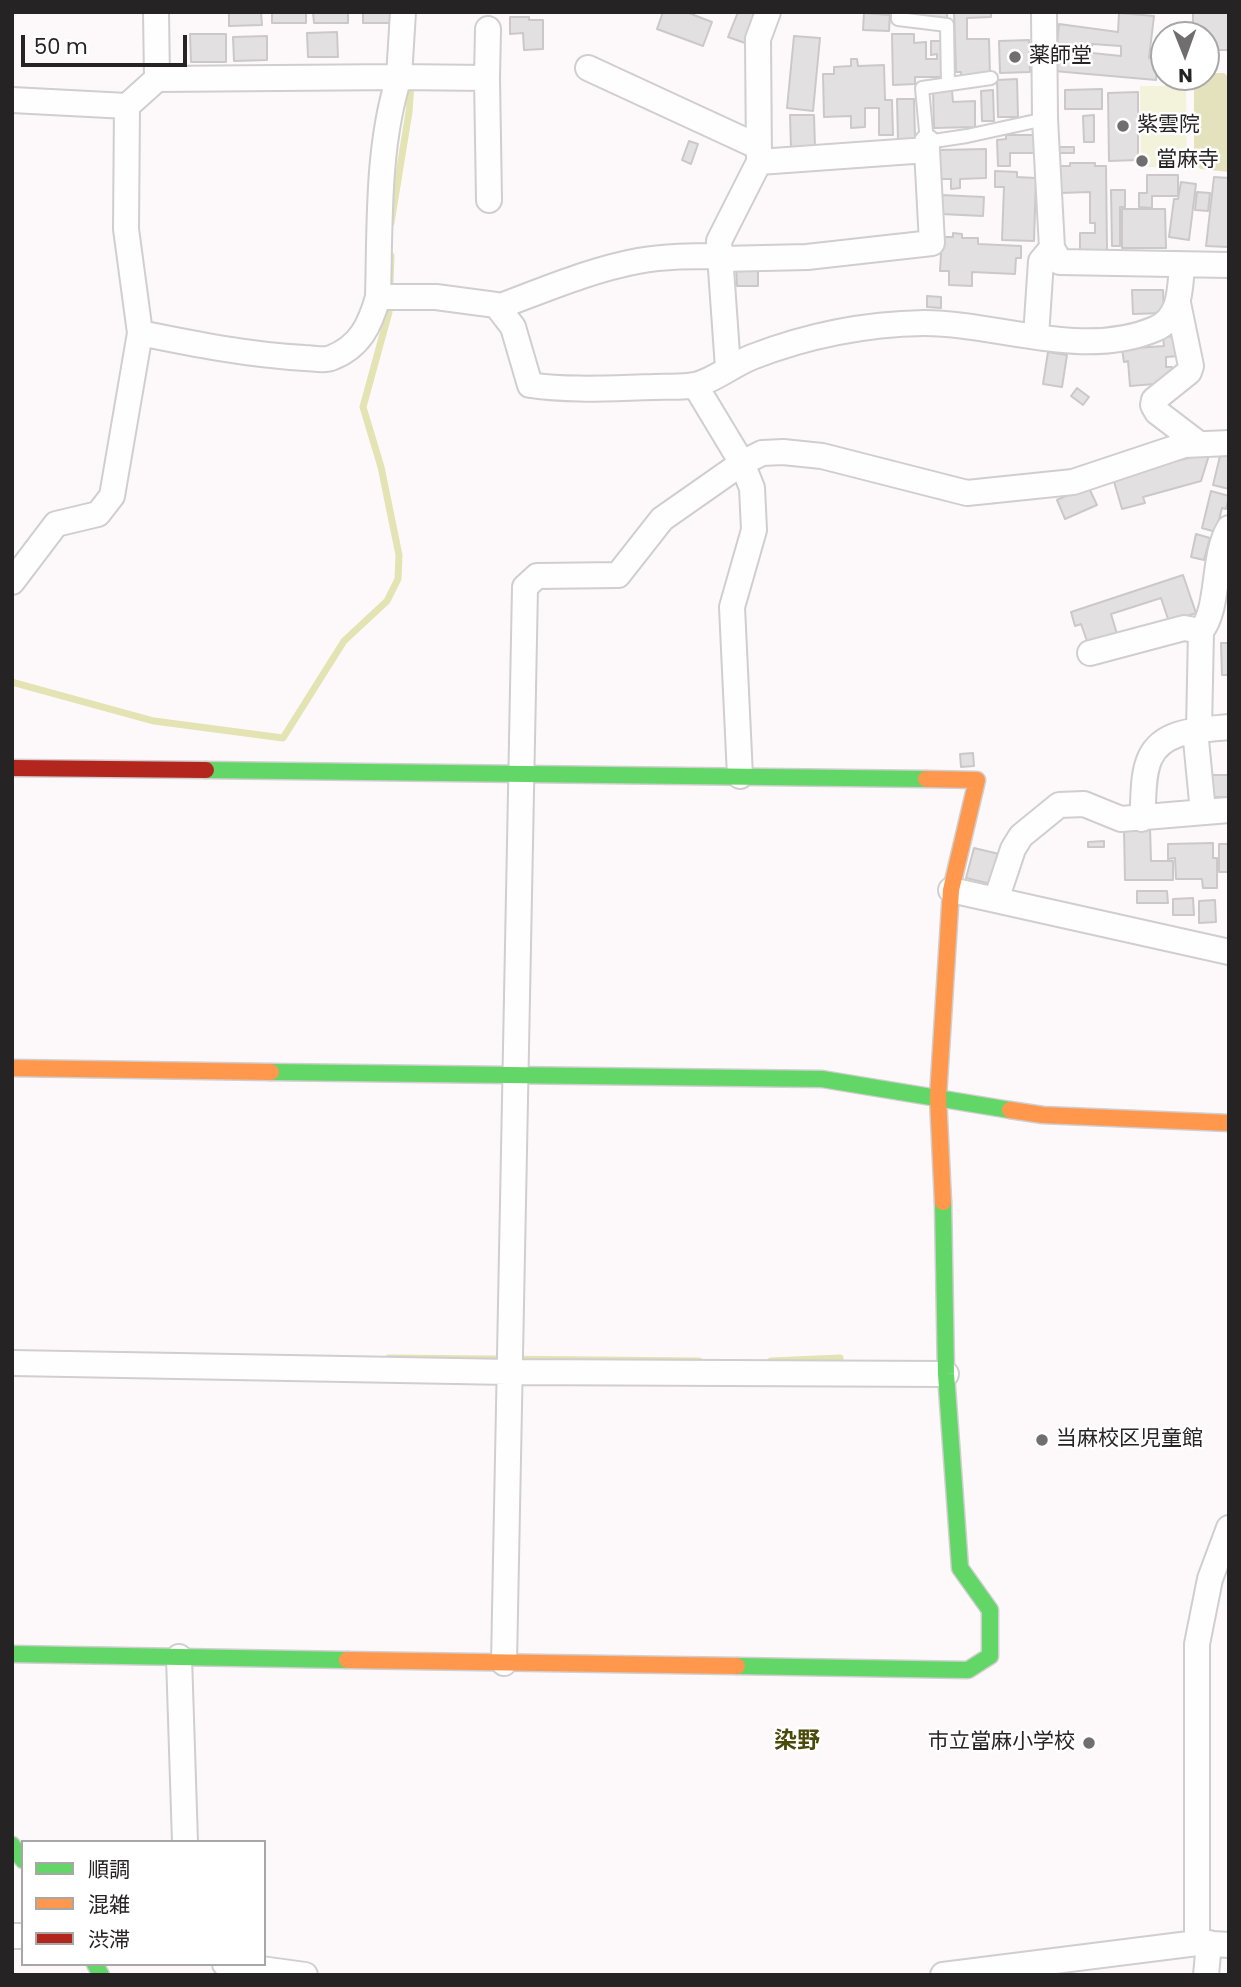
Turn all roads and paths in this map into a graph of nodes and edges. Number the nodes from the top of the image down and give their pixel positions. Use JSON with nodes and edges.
{"nodes":[{"id":1,"x":156,"y":12,"type":"edge"},
{"id":2,"x":403,"y":12,"type":"edge"},
{"id":3,"x":768,"y":12,"type":"edge"},
{"id":4,"x":898,"y":12,"type":"edge"},
{"id":5,"x":1044,"y":12,"type":"edge"},
{"id":6,"x":488,"y":29,"type":"dead end"},
{"id":7,"x":588,"y":68,"type":"dead end"},
{"id":8,"x":407,"y":77,"type":"junction"},
{"id":9,"x":487,"y":78,"type":"junction"},
{"id":10,"x":991,"y":78,"type":"dead end"},
{"id":11,"x":158,"y":79,"type":"junction"},
{"id":12,"x":948,"y":84,"type":"junction"},
{"id":13,"x":12,"y":100,"type":"edge"},
{"id":14,"x":127,"y":106,"type":"junction"},
{"id":15,"x":1045,"y":119,"type":"junction"},
{"id":16,"x":927,"y":146,"type":"junction"},
{"id":17,"x":759,"y":155,"type":"junction"},
{"id":18,"x":489,"y":200,"type":"dead end"},
{"id":19,"x":1052,"y":248,"type":"junction"},
{"id":20,"x":720,"y":257,"type":"junction"},
{"id":21,"x":1182,"y":265,"type":"junction"},
{"id":22,"x":1229,"y":265,"type":"edge"},
{"id":23,"x":387,"y":297,"type":"junction"},
{"id":24,"x":1178,"y":303,"type":"junction"},
{"id":25,"x":498,"y":307,"type":"junction"},
{"id":26,"x":139,"y":333,"type":"junction"},
{"id":27,"x":1037,"y":336,"type":"junction"},
{"id":28,"x":729,"y":368,"type":"junction"},
{"id":29,"x":695,"y":385,"type":"junction"},
{"id":30,"x":1229,"y":443,"type":"edge"},
{"id":31,"x":1199,"y":444,"type":"junction"},
{"id":32,"x":742,"y":463,"type":"junction"},
{"id":33,"x":1229,"y":528,"type":"edge"},
{"id":34,"x":12,"y":582,"type":"edge"},
{"id":35,"x":1201,"y":631,"type":"junction"},
{"id":36,"x":1090,"y":653,"type":"dead end"},
{"id":37,"x":1229,"y":727,"type":"edge"},
{"id":38,"x":1197,"y":730,"type":"junction"},
{"id":39,"x":12,"y":768,"type":"edge"},
{"id":40,"x":520,"y":774,"type":"junction"},
{"id":41,"x":740,"y":776,"type":"junction"},
{"id":42,"x":1229,"y":810,"type":"edge"},
{"id":43,"x":1203,"y":812,"type":"junction"},
{"id":44,"x":1142,"y":819,"type":"junction"},
{"id":45,"x":950,"y":890,"type":"junction"},
{"id":46,"x":996,"y":900,"type":"junction"},
{"id":47,"x":1229,"y":952,"type":"edge"},
{"id":48,"x":12,"y":1068,"type":"edge"},
{"id":49,"x":515,"y":1076,"type":"junction"},
{"id":50,"x":938,"y":1097,"type":"junction"},
{"id":51,"x":1229,"y":1123,"type":"edge"},
{"id":52,"x":12,"y":1363,"type":"edge"},
{"id":53,"x":510,"y":1372,"type":"junction"},
{"id":54,"x":946,"y":1374,"type":"junction"},
{"id":55,"x":1229,"y":1528,"type":"edge"},
{"id":56,"x":12,"y":1654,"type":"edge"},
{"id":57,"x":179,"y":1657,"type":"junction"},
{"id":58,"x":504,"y":1663,"type":"junction"},
{"id":59,"x":185,"y":1840,"type":"edge"},
{"id":60,"x":1212,"y":1944,"type":"edge"},
{"id":61,"x":240,"y":1966,"type":"edge"},
{"id":62,"x":305,"y":1975,"type":"edge"},
{"id":63,"x":943,"y":1975,"type":"edge"},
{"id":64,"x":1206,"y":1975,"type":"edge"}],
"edges":[{"from":1,"to":11,"type":"street"},
{"from":2,"to":8,"type":"street"},
{"from":3,"to":17,"type":"street"},
{"from":4,"to":12,"type":"lane"},
{"from":5,"to":15,"type":"street"},
{"from":6,"to":9,"type":"street"},
{"from":7,"to":17,"type":"street"},
{"from":8,"to":9,"type":"street"},
{"from":8,"to":11,"type":"street"},
{"from":8,"to":23,"type":"street"},
{"from":9,"to":18,"type":"street"},
{"from":10,"to":12,"type":"lane"},
{"from":11,"to":14,"type":"street"},
{"from":12,"to":16,"type":"lane"},
{"from":13,"to":14,"type":"street"},
{"from":14,"to":26,"type":"street"},
{"from":15,"to":16,"type":"lane"},
{"from":15,"to":19,"type":"street"},
{"from":16,"to":17,"type":"street"},
{"from":16,"to":20,"type":"street"},
{"from":17,"to":20,"type":"street"},
{"from":19,"to":21,"type":"street"},
{"from":19,"to":27,"type":"street"},
{"from":20,"to":25,"type":"street"},
{"from":20,"to":28,"type":"street"},
{"from":21,"to":22,"type":"street"},
{"from":21,"to":24,"type":"street"},
{"from":23,"to":25,"type":"street"},
{"from":23,"to":26,"type":"street"},
{"from":24,"to":27,"type":"street"},
{"from":24,"to":31,"type":"street"},
{"from":25,"to":29,"type":"street"},
{"from":26,"to":34,"type":"street"},
{"from":27,"to":28,"type":"street"},
{"from":28,"to":29,"type":"street"},
{"from":29,"to":32,"type":"street"},
{"from":30,"to":31,"type":"street"},
{"from":31,"to":32,"type":"street"},
{"from":32,"to":40,"type":"street"},
{"from":32,"to":41,"type":"street"},
{"from":33,"to":35,"type":"street"},
{"from":35,"to":36,"type":"street"},
{"from":35,"to":38,"type":"street"},
{"from":37,"to":38,"type":"street"},
{"from":38,"to":43,"type":"street"},
{"from":38,"to":44,"type":"street"},
{"from":39,"to":40,"type":"main road"},
{"from":40,"to":41,"type":"main road"},
{"from":40,"to":49,"type":"street"},
{"from":41,"to":45,"type":"main road"},
{"from":42,"to":43,"type":"street"},
{"from":43,"to":44,"type":"street"},
{"from":44,"to":46,"type":"street"},
{"from":45,"to":46,"type":"street"},
{"from":45,"to":50,"type":"main road"},
{"from":46,"to":47,"type":"street"},
{"from":48,"to":49,"type":"main road"},
{"from":49,"to":50,"type":"main road"},
{"from":49,"to":53,"type":"street"},
{"from":50,"to":51,"type":"main road"},
{"from":50,"to":54,"type":"main road"},
{"from":52,"to":53,"type":"street"},
{"from":53,"to":54,"type":"street"},
{"from":53,"to":58,"type":"street"},
{"from":54,"to":58,"type":"main road"},
{"from":55,"to":60,"type":"street"},
{"from":56,"to":57,"type":"main road"},
{"from":57,"to":58,"type":"main road"},
{"from":57,"to":59,"type":"street"},
{"from":60,"to":63,"type":"street"},
{"from":60,"to":64,"type":"street"},
{"from":61,"to":62,"type":"street"}]}
